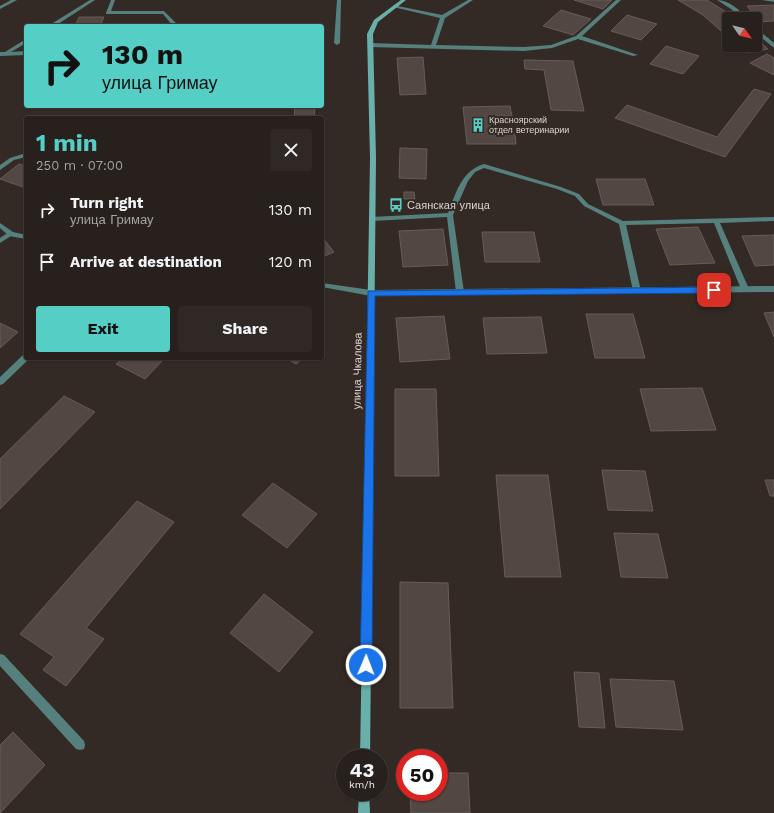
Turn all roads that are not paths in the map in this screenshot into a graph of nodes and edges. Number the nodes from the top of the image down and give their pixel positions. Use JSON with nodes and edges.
{"nodes":[{"id":1,"x":15,"y":0,"type":"edge"},
{"id":2,"x":94,"y":0,"type":"edge"},
{"id":3,"x":113,"y":0,"type":"edge"},
{"id":4,"x":338,"y":0,"type":"edge"},
{"id":5,"x":404,"y":0,"type":"edge"},
{"id":6,"x":471,"y":0,"type":"edge"},
{"id":7,"x":619,"y":0,"type":"edge"},
{"id":8,"x":719,"y":0,"type":"edge"},
{"id":9,"x":764,"y":0,"type":"edge"},
{"id":10,"x":774,"y":1,"type":"edge"},
{"id":11,"x":395,"y":6,"type":"junction"},
{"id":12,"x":0,"y":8,"type":"edge"},
{"id":13,"x":737,"y":12,"type":"edge"},
{"id":14,"x":443,"y":17,"type":"junction"},
{"id":15,"x":53,"y":24,"type":"edge"},
{"id":16,"x":174,"y":24,"type":"edge"},
{"id":17,"x":762,"y":35,"type":"edge"},
{"id":18,"x":774,"y":36,"type":"edge"},
{"id":19,"x":578,"y":37,"type":"junction"},
{"id":20,"x":767,"y":40,"type":"junction"},
{"id":21,"x":24,"y":42,"type":"edge"},
{"id":22,"x":337,"y":43,"type":"dead end"},
{"id":23,"x":370,"y":45,"type":"junction"},
{"id":24,"x":433,"y":46,"type":"junction"},
{"id":25,"x":774,"y":46,"type":"edge"},
{"id":26,"x":3,"y":53,"type":"edge"},
{"id":27,"x":24,"y":53,"type":"edge"},
{"id":28,"x":634,"y":55,"type":"dead end"},
{"id":29,"x":24,"y":156,"type":"edge"},
{"id":30,"x":0,"y":168,"type":"edge"},
{"id":31,"x":450,"y":215,"type":"junction"},
{"id":32,"x":372,"y":219,"type":"junction"},
{"id":33,"x":774,"y":219,"type":"edge"},
{"id":34,"x":716,"y":220,"type":"junction"},
{"id":35,"x":622,"y":223,"type":"junction"},
{"id":36,"x":0,"y":225,"type":"edge"},
{"id":37,"x":11,"y":234,"type":"junction"},
{"id":38,"x":24,"y":237,"type":"edge"},
{"id":39,"x":0,"y":241,"type":"edge"},
{"id":40,"x":324,"y":285,"type":"edge"},
{"id":41,"x":774,"y":289,"type":"edge"},
{"id":42,"x":745,"y":290,"type":"junction"},
{"id":43,"x":637,"y":291,"type":"junction"},
{"id":44,"x":460,"y":292,"type":"junction"},
{"id":45,"x":371,"y":293,"type":"junction"},
{"id":46,"x":24,"y":359,"type":"edge"},
{"id":47,"x":0,"y":382,"type":"edge"},
{"id":48,"x":0,"y":659,"type":"edge"},
{"id":49,"x":80,"y":745,"type":"dead end"},
{"id":50,"x":364,"y":749,"type":"edge"},
{"id":51,"x":364,"y":801,"type":"edge"},
{"id":52,"x":364,"y":813,"type":"edge"}],
"edges":[{"from":1,"to":12,"type":"street"},
{"from":2,"to":15,"type":"street"},
{"from":3,"to":16,"type":"street"},
{"from":4,"to":22,"type":"street"},
{"from":5,"to":11,"type":"main road","name":"улица Чкалова"},
{"from":6,"to":14,"type":"street"},
{"from":7,"to":19,"type":"street"},
{"from":8,"to":13,"type":"street"},
{"from":9,"to":10,"type":"street"},
{"from":11,"to":14,"type":"street"},
{"from":11,"to":23,"type":"main road","name":"улица Чкалова"},
{"from":14,"to":24,"type":"street"},
{"from":17,"to":20,"type":"street"},
{"from":18,"to":20,"type":"street"},
{"from":19,"to":24,"type":"street"},
{"from":19,"to":28,"type":"street"},
{"from":20,"to":25,"type":"street"},
{"from":21,"to":26,"type":"street"},
{"from":23,"to":24,"type":"street"},
{"from":23,"to":32,"type":"main road","name":"улица Чкалова"},
{"from":26,"to":27,"type":"street"},
{"from":29,"to":30,"type":"street"},
{"from":31,"to":32,"type":"street"},
{"from":31,"to":35,"type":"street"},
{"from":31,"to":44,"type":"street"},
{"from":32,"to":45,"type":"main road","name":"улица Чкалова"},
{"from":33,"to":34,"type":"street"},
{"from":34,"to":35,"type":"street"},
{"from":34,"to":42,"type":"street"},
{"from":35,"to":43,"type":"street"},
{"from":36,"to":37,"type":"street"},
{"from":37,"to":38,"type":"street"},
{"from":37,"to":39,"type":"street"},
{"from":40,"to":45,"type":"street"},
{"from":41,"to":42,"type":"street"},
{"from":42,"to":43,"type":"street"},
{"from":43,"to":44,"type":"street"},
{"from":44,"to":45,"type":"street"},
{"from":45,"to":50,"type":"main road","name":"улица Чкалова"},
{"from":46,"to":47,"type":"street"},
{"from":48,"to":49,"type":"street"},
{"from":51,"to":52,"type":"main road"}]}
